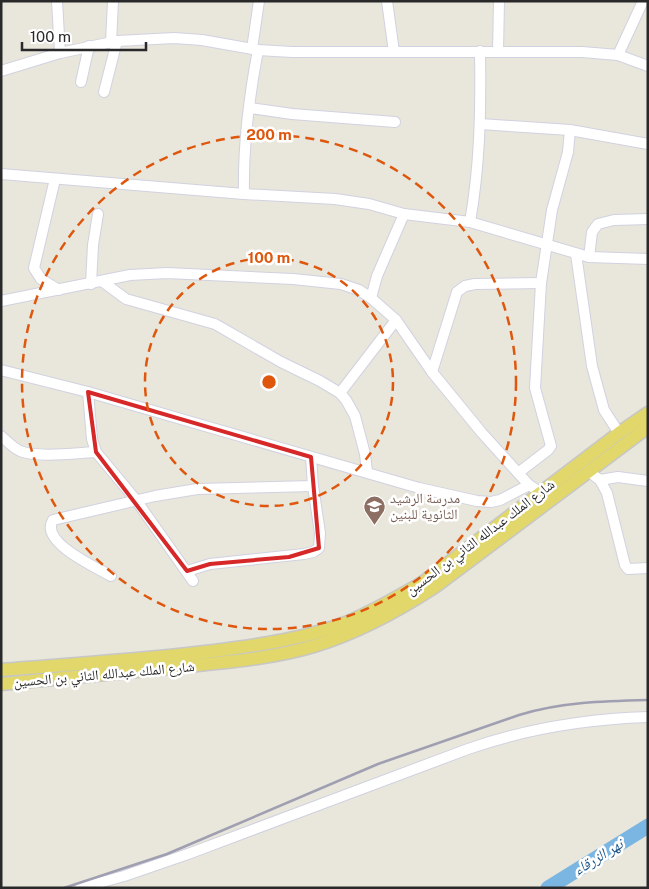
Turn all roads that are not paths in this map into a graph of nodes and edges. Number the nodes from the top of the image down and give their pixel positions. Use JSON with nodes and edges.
{"nodes":[{"id":1,"x":57,"y":1,"type":"edge"},
{"id":2,"x":113,"y":1,"type":"edge"},
{"id":3,"x":259,"y":1,"type":"edge"},
{"id":4,"x":387,"y":1,"type":"edge"},
{"id":5,"x":498,"y":1,"type":"edge"},
{"id":6,"x":643,"y":1,"type":"edge"},
{"id":7,"x":114,"y":42,"type":"junction"},
{"id":8,"x":88,"y":46,"type":"junction"},
{"id":9,"x":255,"y":49,"type":"junction"},
{"id":10,"x":480,"y":51,"type":"junction"},
{"id":11,"x":498,"y":51,"type":"junction"},
{"id":12,"x":60,"y":52,"type":"junction"},
{"id":13,"x":394,"y":52,"type":"junction"},
{"id":14,"x":618,"y":55,"type":"junction"},
{"id":15,"x":648,"y":66,"type":"edge"},
{"id":16,"x":1,"y":71,"type":"edge"},
{"id":17,"x":81,"y":82,"type":"dead end"},
{"id":18,"x":104,"y":92,"type":"dead end"},
{"id":19,"x":250,"y":108,"type":"junction"},
{"id":20,"x":395,"y":122,"type":"dead end"},
{"id":21,"x":480,"y":124,"type":"junction"},
{"id":22,"x":570,"y":130,"type":"junction"},
{"id":23,"x":648,"y":144,"type":"edge"},
{"id":24,"x":1,"y":174,"type":"edge"},
{"id":25,"x":55,"y":179,"type":"junction"},
{"id":26,"x":244,"y":194,"type":"junction"},
{"id":27,"x":98,"y":214,"type":"dead end"},
{"id":28,"x":404,"y":214,"type":"junction"},
{"id":29,"x":648,"y":219,"type":"edge"},
{"id":30,"x":470,"y":222,"type":"junction"},
{"id":31,"x":547,"y":244,"type":"junction"},
{"id":32,"x":576,"y":254,"type":"junction"},
{"id":33,"x":590,"y":257,"type":"junction"},
{"id":34,"x":648,"y":259,"type":"edge"},
{"id":35,"x":103,"y":282,"type":"junction"},
{"id":36,"x":541,"y":283,"type":"junction"},
{"id":37,"x":91,"y":284,"type":"junction"},
{"id":38,"x":59,"y":290,"type":"junction"},
{"id":39,"x":371,"y":298,"type":"junction"},
{"id":40,"x":1,"y":301,"type":"edge"},
{"id":41,"x":396,"y":320,"type":"junction"},
{"id":42,"x":1,"y":370,"type":"edge"},
{"id":43,"x":432,"y":372,"type":"junction"},
{"id":44,"x":88,"y":392,"type":"junction"},
{"id":45,"x":340,"y":393,"type":"junction"},
{"id":46,"x":648,"y":413,"type":"edge"},
{"id":47,"x":648,"y":427,"type":"edge"},
{"id":48,"x":619,"y":433,"type":"junction"},
{"id":49,"x":1,"y":436,"type":"edge"},
{"id":50,"x":96,"y":452,"type":"junction"},
{"id":51,"x":311,"y":456,"type":"junction"},
{"id":52,"x":588,"y":471,"type":"junction"},
{"id":53,"x":367,"y":472,"type":"junction"},
{"id":54,"x":518,"y":473,"type":"junction"},
{"id":55,"x":600,"y":480,"type":"junction"},
{"id":56,"x":648,"y":481,"type":"edge"},
{"id":57,"x":312,"y":486,"type":"junction"},
{"id":58,"x":535,"y":488,"type":"junction"},
{"id":59,"x":136,"y":500,"type":"junction"},
{"id":60,"x":648,"y":568,"type":"edge"},
{"id":61,"x":187,"y":571,"type":"junction"},
{"id":62,"x":111,"y":576,"type":"dead end"},
{"id":63,"x":194,"y":581,"type":"dead end"},
{"id":64,"x":192,"y":660,"type":"junction"},
{"id":65,"x":1,"y":670,"type":"edge"},
{"id":66,"x":1,"y":684,"type":"edge"},
{"id":67,"x":648,"y":717,"type":"edge"},
{"id":68,"x":80,"y":888,"type":"edge"}],
"edges":[{"from":1,"to":12,"type":"street"},
{"from":2,"to":7,"type":"street"},
{"from":3,"to":9,"type":"street"},
{"from":4,"to":13,"type":"street"},
{"from":5,"to":11,"type":"street"},
{"from":6,"to":14,"type":"street"},
{"from":7,"to":8,"type":"street"},
{"from":7,"to":9,"type":"street"},
{"from":7,"to":18,"type":"street"},
{"from":8,"to":12,"type":"street"},
{"from":8,"to":17,"type":"street"},
{"from":9,"to":13,"type":"street"},
{"from":9,"to":19,"type":"street"},
{"from":10,"to":11,"type":"street"},
{"from":10,"to":13,"type":"street"},
{"from":10,"to":21,"type":"street"},
{"from":11,"to":14,"type":"street"},
{"from":12,"to":16,"type":"street"},
{"from":14,"to":15,"type":"street"},
{"from":19,"to":20,"type":"street"},
{"from":19,"to":26,"type":"street"},
{"from":21,"to":22,"type":"street"},
{"from":21,"to":30,"type":"street"},
{"from":22,"to":23,"type":"street"},
{"from":22,"to":31,"type":"street"},
{"from":24,"to":25,"type":"street"},
{"from":25,"to":26,"type":"street"},
{"from":25,"to":38,"type":"street"},
{"from":26,"to":28,"type":"street"},
{"from":27,"to":37,"type":"street"},
{"from":28,"to":30,"type":"street"},
{"from":28,"to":39,"type":"street"},
{"from":29,"to":33,"type":"street"},
{"from":30,"to":31,"type":"street"},
{"from":31,"to":32,"type":"street"},
{"from":31,"to":36,"type":"street"},
{"from":32,"to":33,"type":"street"},
{"from":32,"to":48,"type":"street"},
{"from":33,"to":34,"type":"street"},
{"from":35,"to":37,"type":"street"},
{"from":35,"to":39,"type":"street"},
{"from":35,"to":45,"type":"street"},
{"from":36,"to":43,"type":"street"},
{"from":36,"to":54,"type":"street"},
{"from":37,"to":38,"type":"street"},
{"from":38,"to":40,"type":"street"},
{"from":39,"to":41,"type":"street"},
{"from":41,"to":43,"type":"street"},
{"from":41,"to":45,"type":"street"},
{"from":42,"to":44,"type":"street"},
{"from":43,"to":54,"type":"street"},
{"from":44,"to":50,"type":"street"},
{"from":44,"to":51,"type":"street"},
{"from":45,"to":53,"type":"street"},
{"from":46,"to":48,"type":"main road","name":"شارع الملك عبدالله الثاني بن الحسين"},
{"from":47,"to":52,"type":"main road","name":"شارع الملك عبدالله الثاني بن الحسين"},
{"from":48,"to":58,"type":"main road","name":"شارع الملك عبدالله الثاني بن الحسين"},
{"from":49,"to":50,"type":"street"},
{"from":50,"to":59,"type":"street"},
{"from":51,"to":53,"type":"street"},
{"from":51,"to":57,"type":"street"},
{"from":52,"to":55,"type":"street"},
{"from":52,"to":64,"type":"main road","name":"شارع الملك عبدالله الثاني بن الحسين"},
{"from":53,"to":58,"type":"street"},
{"from":54,"to":58,"type":"street"},
{"from":55,"to":56,"type":"street"},
{"from":55,"to":60,"type":"street"},
{"from":57,"to":59,"type":"street"},
{"from":57,"to":61,"type":"street"},
{"from":58,"to":64,"type":"main road","name":"شارع الملك عبدالله الثاني بن الحسين"},
{"from":59,"to":61,"type":"street"},
{"from":59,"to":62,"type":"street"},
{"from":61,"to":63,"type":"street"},
{"from":64,"to":65,"type":"main road","name":"شارع الملك عبدالله الثاني بن الحسين"},
{"from":64,"to":66,"type":"main road","name":"شارع الملك عبدالله الثاني بن الحسين"},
{"from":67,"to":68,"type":"street"}]}
